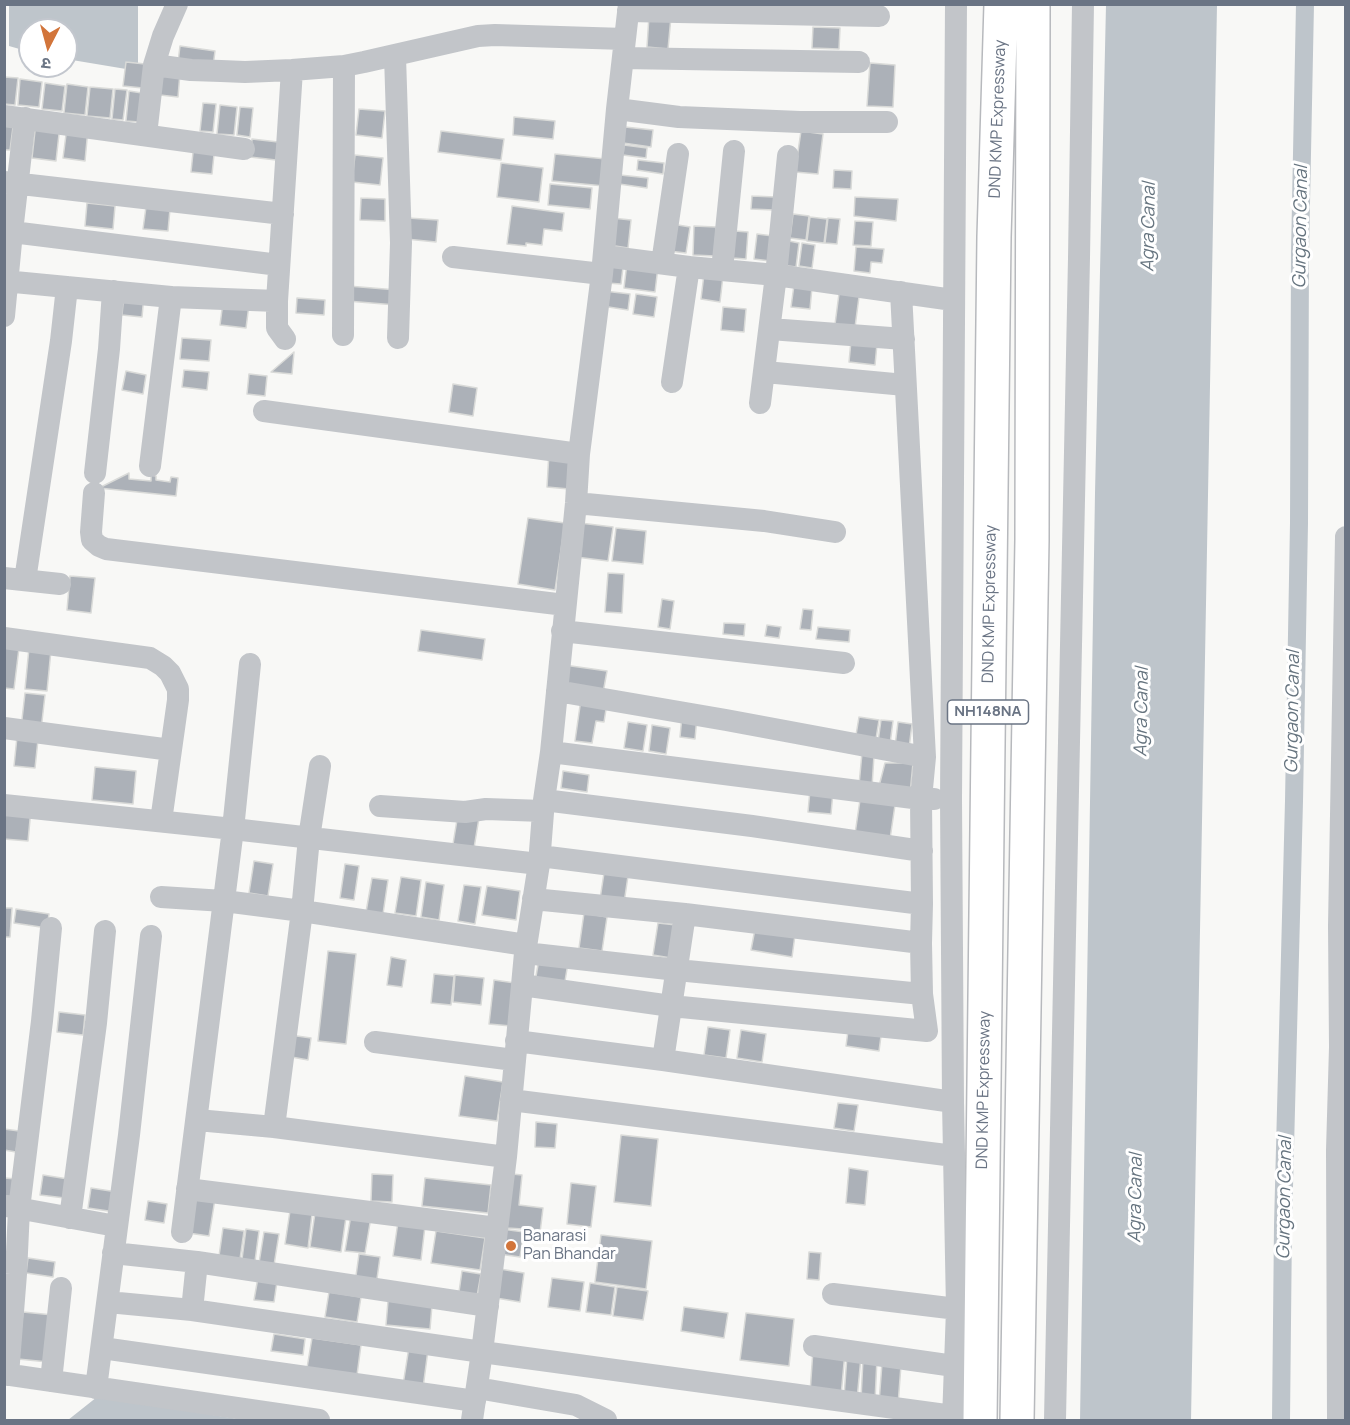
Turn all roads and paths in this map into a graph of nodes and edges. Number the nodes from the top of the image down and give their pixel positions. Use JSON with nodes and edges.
{"nodes":[{"id":1,"x":177,"y":4,"type":"edge"},
{"id":2,"x":956,"y":4,"type":"edge"},
{"id":3,"x":1001,"y":4,"type":"edge"},
{"id":4,"x":1034,"y":4,"type":"edge"},
{"id":5,"x":1083,"y":4,"type":"edge"},
{"id":6,"x":629,"y":8,"type":"edge"},
{"id":7,"x":879,"y":16,"type":"dead end"},
{"id":8,"x":624,"y":49,"type":"junction"},
{"id":9,"x":395,"y":56,"type":"junction"},
{"id":10,"x":859,"y":63,"type":"dead end"},
{"id":11,"x":154,"y":65,"type":"junction"},
{"id":12,"x":344,"y":66,"type":"junction"},
{"id":13,"x":291,"y":70,"type":"junction"},
{"id":14,"x":617,"y":109,"type":"junction"},
{"id":15,"x":15,"y":117,"type":"edge"},
{"id":16,"x":887,"y":122,"type":"dead end"},
{"id":17,"x":146,"y":135,"type":"junction"},
{"id":18,"x":244,"y":149,"type":"dead end"},
{"id":19,"x":734,"y":151,"type":"dead end"},
{"id":20,"x":678,"y":154,"type":"dead end"},
{"id":21,"x":789,"y":156,"type":"dead end"},
{"id":22,"x":11,"y":182,"type":"edge"},
{"id":23,"x":283,"y":214,"type":"junction"},
{"id":24,"x":8,"y":232,"type":"edge"},
{"id":25,"x":453,"y":257,"type":"dead end"},
{"id":26,"x":662,"y":263,"type":"junction"},
{"id":27,"x":279,"y":265,"type":"junction"},
{"id":28,"x":603,"y":265,"type":"junction"},
{"id":29,"x":689,"y":267,"type":"junction"},
{"id":30,"x":722,"y":270,"type":"junction"},
{"id":31,"x":776,"y":275,"type":"junction"},
{"id":32,"x":6,"y":281,"type":"edge"},
{"id":33,"x":67,"y":287,"type":"junction"},
{"id":34,"x":113,"y":291,"type":"junction"},
{"id":35,"x":901,"y":292,"type":"junction"},
{"id":36,"x":171,"y":297,"type":"junction"},
{"id":37,"x":953,"y":300,"type":"junction"},
{"id":38,"x":277,"y":302,"type":"junction"},
{"id":39,"x":4,"y":316,"type":"edge"},
{"id":40,"x":770,"y":329,"type":"junction"},
{"id":41,"x":343,"y":335,"type":"dead end"},
{"id":42,"x":398,"y":338,"type":"dead end"},
{"id":43,"x":285,"y":339,"type":"dead end"},
{"id":44,"x":904,"y":339,"type":"junction"},
{"id":45,"x":765,"y":372,"type":"junction"},
{"id":46,"x":672,"y":382,"type":"dead end"},
{"id":47,"x":905,"y":385,"type":"junction"},
{"id":48,"x":760,"y":403,"type":"dead end"},
{"id":49,"x":264,"y":411,"type":"dead end"},
{"id":50,"x":579,"y":454,"type":"junction"},
{"id":51,"x":150,"y":466,"type":"dead end"},
{"id":52,"x":576,"y":502,"type":"junction"},
{"id":53,"x":835,"y":532,"type":"dead end"},
{"id":54,"x":1346,"y":537,"type":"edge"},
{"id":55,"x":15,"y":579,"type":"edge"},
{"id":56,"x":60,"y":584,"type":"dead end"},
{"id":57,"x":565,"y":604,"type":"junction"},
{"id":58,"x":562,"y":631,"type":"junction"},
{"id":59,"x":4,"y":638,"type":"edge"},
{"id":60,"x":844,"y":663,"type":"dead end"},
{"id":61,"x":250,"y":664,"type":"dead end"},
{"id":62,"x":1344,"y":688,"type":"edge"},
{"id":63,"x":557,"y":691,"type":"junction"},
{"id":64,"x":4,"y":728,"type":"edge"},
{"id":65,"x":171,"y":750,"type":"junction"},
{"id":66,"x":551,"y":752,"type":"junction"},
{"id":67,"x":925,"y":757,"type":"junction"},
{"id":68,"x":320,"y":766,"type":"dead end"},
{"id":69,"x":921,"y":799,"type":"junction"},
{"id":70,"x":951,"y":800,"type":"junction"},
{"id":71,"x":4,"y":805,"type":"edge"},
{"id":72,"x":380,"y":806,"type":"dead end"},
{"id":73,"x":544,"y":806,"type":"junction"},
{"id":74,"x":162,"y":821,"type":"junction"},
{"id":75,"x":233,"y":829,"type":"junction"},
{"id":76,"x":309,"y":838,"type":"junction"},
{"id":77,"x":922,"y":852,"type":"junction"},
{"id":78,"x":540,"y":860,"type":"junction"},
{"id":79,"x":161,"y":897,"type":"dead end"},
{"id":80,"x":533,"y":899,"type":"junction"},
{"id":81,"x":224,"y":901,"type":"junction"},
{"id":82,"x":922,"y":904,"type":"junction"},
{"id":83,"x":302,"y":911,"type":"junction"},
{"id":84,"x":685,"y":914,"type":"junction"},
{"id":85,"x":1342,"y":926,"type":"edge"},
{"id":86,"x":51,"y":928,"type":"dead end"},
{"id":87,"x":105,"y":931,"type":"dead end"},
{"id":88,"x":151,"y":936,"type":"dead end"},
{"id":89,"x":921,"y":943,"type":"junction"},
{"id":90,"x":526,"y":949,"type":"junction"},
{"id":91,"x":677,"y":970,"type":"junction"},
{"id":92,"x":522,"y":985,"type":"junction"},
{"id":93,"x":922,"y":1000,"type":"junction"},
{"id":94,"x":671,"y":1006,"type":"junction"},
{"id":95,"x":952,"y":1012,"type":"junction"},
{"id":96,"x":375,"y":1042,"type":"dead end"},
{"id":97,"x":1343,"y":1047,"type":"edge"},
{"id":98,"x":515,"y":1051,"type":"junction"},
{"id":99,"x":663,"y":1060,"type":"junction"},
{"id":100,"x":511,"y":1100,"type":"junction"},
{"id":101,"x":953,"y":1102,"type":"junction"},
{"id":102,"x":1342,"y":1104,"type":"edge"},
{"id":103,"x":197,"y":1120,"type":"junction"},
{"id":104,"x":274,"y":1127,"type":"junction"},
{"id":105,"x":1341,"y":1151,"type":"edge"},
{"id":106,"x":954,"y":1156,"type":"junction"},
{"id":107,"x":506,"y":1157,"type":"junction"},
{"id":108,"x":187,"y":1189,"type":"junction"},
{"id":109,"x":12,"y":1207,"type":"edge"},
{"id":110,"x":70,"y":1218,"type":"junction"},
{"id":111,"x":116,"y":1226,"type":"junction"},
{"id":112,"x":497,"y":1228,"type":"junction"},
{"id":113,"x":182,"y":1232,"type":"dead end"},
{"id":114,"x":113,"y":1253,"type":"junction"},
{"id":115,"x":197,"y":1262,"type":"junction"},
{"id":116,"x":61,"y":1288,"type":"dead end"},
{"id":117,"x":833,"y":1294,"type":"dead end"},
{"id":118,"x":108,"y":1302,"type":"junction"},
{"id":119,"x":488,"y":1306,"type":"junction"},
{"id":120,"x":1342,"y":1306,"type":"edge"},
{"id":121,"x":957,"y":1309,"type":"junction"},
{"id":122,"x":192,"y":1310,"type":"junction"},
{"id":123,"x":8,"y":1330,"type":"edge"},
{"id":124,"x":814,"y":1346,"type":"dead end"},
{"id":125,"x":102,"y":1348,"type":"junction"},
{"id":126,"x":482,"y":1352,"type":"junction"},
{"id":127,"x":954,"y":1366,"type":"junction"},
{"id":128,"x":6,"y":1375,"type":"edge"},
{"id":129,"x":51,"y":1381,"type":"junction"},
{"id":130,"x":96,"y":1388,"type":"junction"},
{"id":131,"x":474,"y":1403,"type":"edge"},
{"id":132,"x":1341,"y":1417,"type":"edge"},
{"id":133,"x":962,"y":1419,"type":"edge"},
{"id":134,"x":319,"y":1420,"type":"edge"},
{"id":135,"x":606,"y":1420,"type":"edge"},
{"id":136,"x":1017,"y":1420,"type":"edge"},
{"id":137,"x":1055,"y":1420,"type":"edge"}],
"edges":[{"from":1,"to":11,"type":"street"},
{"from":2,"to":37,"type":"street"},
{"from":3,"to":133,"type":"highway","name":"DND KMP Expressway","number":"NH148NA"},
{"from":4,"to":136,"type":"highway","name":"DND KMP Expressway","number":"NH148NA"},
{"from":5,"to":137,"type":"street"},
{"from":6,"to":7,"type":"street"},
{"from":6,"to":8,"type":"street"},
{"from":8,"to":9,"type":"street"},
{"from":8,"to":10,"type":"street"},
{"from":8,"to":14,"type":"street"},
{"from":9,"to":12,"type":"street"},
{"from":9,"to":42,"type":"street"},
{"from":11,"to":13,"type":"street"},
{"from":11,"to":17,"type":"street"},
{"from":12,"to":13,"type":"street"},
{"from":12,"to":41,"type":"street"},
{"from":13,"to":23,"type":"street"},
{"from":14,"to":16,"type":"street"},
{"from":14,"to":28,"type":"street"},
{"from":15,"to":17,"type":"street"},
{"from":15,"to":22,"type":"street"},
{"from":17,"to":18,"type":"street"},
{"from":19,"to":30,"type":"street"},
{"from":20,"to":26,"type":"street"},
{"from":21,"to":31,"type":"street"},
{"from":22,"to":23,"type":"street"},
{"from":22,"to":24,"type":"street"},
{"from":23,"to":27,"type":"street"},
{"from":24,"to":27,"type":"street"},
{"from":24,"to":32,"type":"street"},
{"from":25,"to":28,"type":"street"},
{"from":26,"to":28,"type":"street"},
{"from":26,"to":29,"type":"street"},
{"from":27,"to":38,"type":"street"},
{"from":28,"to":50,"type":"street"},
{"from":29,"to":30,"type":"street"},
{"from":29,"to":46,"type":"street"},
{"from":30,"to":31,"type":"street"},
{"from":31,"to":35,"type":"street"},
{"from":31,"to":40,"type":"street"},
{"from":32,"to":33,"type":"street"},
{"from":32,"to":39,"type":"street"},
{"from":33,"to":34,"type":"street"},
{"from":33,"to":55,"type":"street"},
{"from":34,"to":36,"type":"street"},
{"from":34,"to":57,"type":"street"},
{"from":35,"to":37,"type":"street"},
{"from":35,"to":44,"type":"street"},
{"from":36,"to":38,"type":"street"},
{"from":36,"to":51,"type":"street"},
{"from":37,"to":70,"type":"street"},
{"from":38,"to":43,"type":"street"},
{"from":40,"to":44,"type":"street"},
{"from":40,"to":45,"type":"street"},
{"from":44,"to":47,"type":"street"},
{"from":45,"to":47,"type":"street"},
{"from":45,"to":48,"type":"street"},
{"from":47,"to":67,"type":"street"},
{"from":49,"to":50,"type":"street"},
{"from":50,"to":52,"type":"street"},
{"from":52,"to":53,"type":"street"},
{"from":52,"to":57,"type":"street"},
{"from":54,"to":62,"type":"street"},
{"from":55,"to":56,"type":"street"},
{"from":57,"to":58,"type":"street"},
{"from":58,"to":60,"type":"street"},
{"from":58,"to":63,"type":"street"},
{"from":59,"to":65,"type":"street"},
{"from":61,"to":75,"type":"street"},
{"from":62,"to":85,"type":"street"},
{"from":63,"to":66,"type":"street"},
{"from":63,"to":67,"type":"street"},
{"from":64,"to":65,"type":"street"},
{"from":65,"to":74,"type":"street"},
{"from":66,"to":69,"type":"street"},
{"from":66,"to":73,"type":"street"},
{"from":67,"to":69,"type":"street"},
{"from":68,"to":76,"type":"street"},
{"from":69,"to":70,"type":"street"},
{"from":69,"to":77,"type":"street"},
{"from":70,"to":95,"type":"street"},
{"from":71,"to":74,"type":"street"},
{"from":72,"to":73,"type":"street"},
{"from":73,"to":77,"type":"street"},
{"from":73,"to":78,"type":"street"},
{"from":74,"to":75,"type":"street"},
{"from":75,"to":76,"type":"street"},
{"from":75,"to":81,"type":"street"},
{"from":76,"to":78,"type":"street"},
{"from":76,"to":83,"type":"street"},
{"from":77,"to":82,"type":"street"},
{"from":78,"to":80,"type":"street"},
{"from":78,"to":82,"type":"street"},
{"from":79,"to":81,"type":"street"},
{"from":80,"to":84,"type":"street"},
{"from":80,"to":90,"type":"street"},
{"from":81,"to":83,"type":"street"},
{"from":81,"to":103,"type":"street"},
{"from":82,"to":89,"type":"street"},
{"from":83,"to":90,"type":"street"},
{"from":83,"to":104,"type":"street"},
{"from":84,"to":89,"type":"street"},
{"from":84,"to":91,"type":"street"},
{"from":85,"to":97,"type":"street"},
{"from":86,"to":109,"type":"street"},
{"from":87,"to":110,"type":"street"},
{"from":88,"to":111,"type":"street"},
{"from":89,"to":93,"type":"street"},
{"from":90,"to":91,"type":"street"},
{"from":90,"to":92,"type":"street"},
{"from":91,"to":93,"type":"street"},
{"from":91,"to":94,"type":"street"},
{"from":92,"to":94,"type":"street"},
{"from":92,"to":98,"type":"street"},
{"from":93,"to":94,"type":"street"},
{"from":93,"to":95,"type":"street"},
{"from":94,"to":99,"type":"street"},
{"from":95,"to":101,"type":"street"},
{"from":96,"to":98,"type":"street"},
{"from":97,"to":102,"type":"street"},
{"from":98,"to":99,"type":"street"},
{"from":98,"to":100,"type":"street"},
{"from":99,"to":101,"type":"street"},
{"from":100,"to":106,"type":"street"},
{"from":100,"to":107,"type":"street"},
{"from":101,"to":106,"type":"street"},
{"from":102,"to":105,"type":"street"},
{"from":103,"to":104,"type":"street"},
{"from":103,"to":108,"type":"street"},
{"from":104,"to":107,"type":"street"},
{"from":105,"to":120,"type":"street"},
{"from":106,"to":121,"type":"street"},
{"from":107,"to":112,"type":"street"},
{"from":108,"to":112,"type":"street"},
{"from":108,"to":113,"type":"street"},
{"from":109,"to":110,"type":"street"},
{"from":109,"to":123,"type":"street"},
{"from":110,"to":111,"type":"street"},
{"from":111,"to":114,"type":"street"},
{"from":112,"to":119,"type":"street"},
{"from":114,"to":115,"type":"street"},
{"from":114,"to":118,"type":"street"},
{"from":115,"to":119,"type":"street"},
{"from":115,"to":122,"type":"street"},
{"from":116,"to":129,"type":"street"},
{"from":117,"to":121,"type":"street"},
{"from":118,"to":122,"type":"street"},
{"from":118,"to":125,"type":"street"},
{"from":119,"to":126,"type":"street"},
{"from":120,"to":132,"type":"street"},
{"from":121,"to":127,"type":"street"},
{"from":122,"to":126,"type":"street"},
{"from":123,"to":128,"type":"street"},
{"from":124,"to":127,"type":"street"},
{"from":125,"to":130,"type":"street"},
{"from":125,"to":131,"type":"street"},
{"from":126,"to":131,"type":"street"},
{"from":126,"to":133,"type":"street"},
{"from":127,"to":133,"type":"street"},
{"from":128,"to":129,"type":"street"},
{"from":129,"to":130,"type":"street"},
{"from":130,"to":134,"type":"street"},
{"from":131,"to":135,"type":"street"}]}
